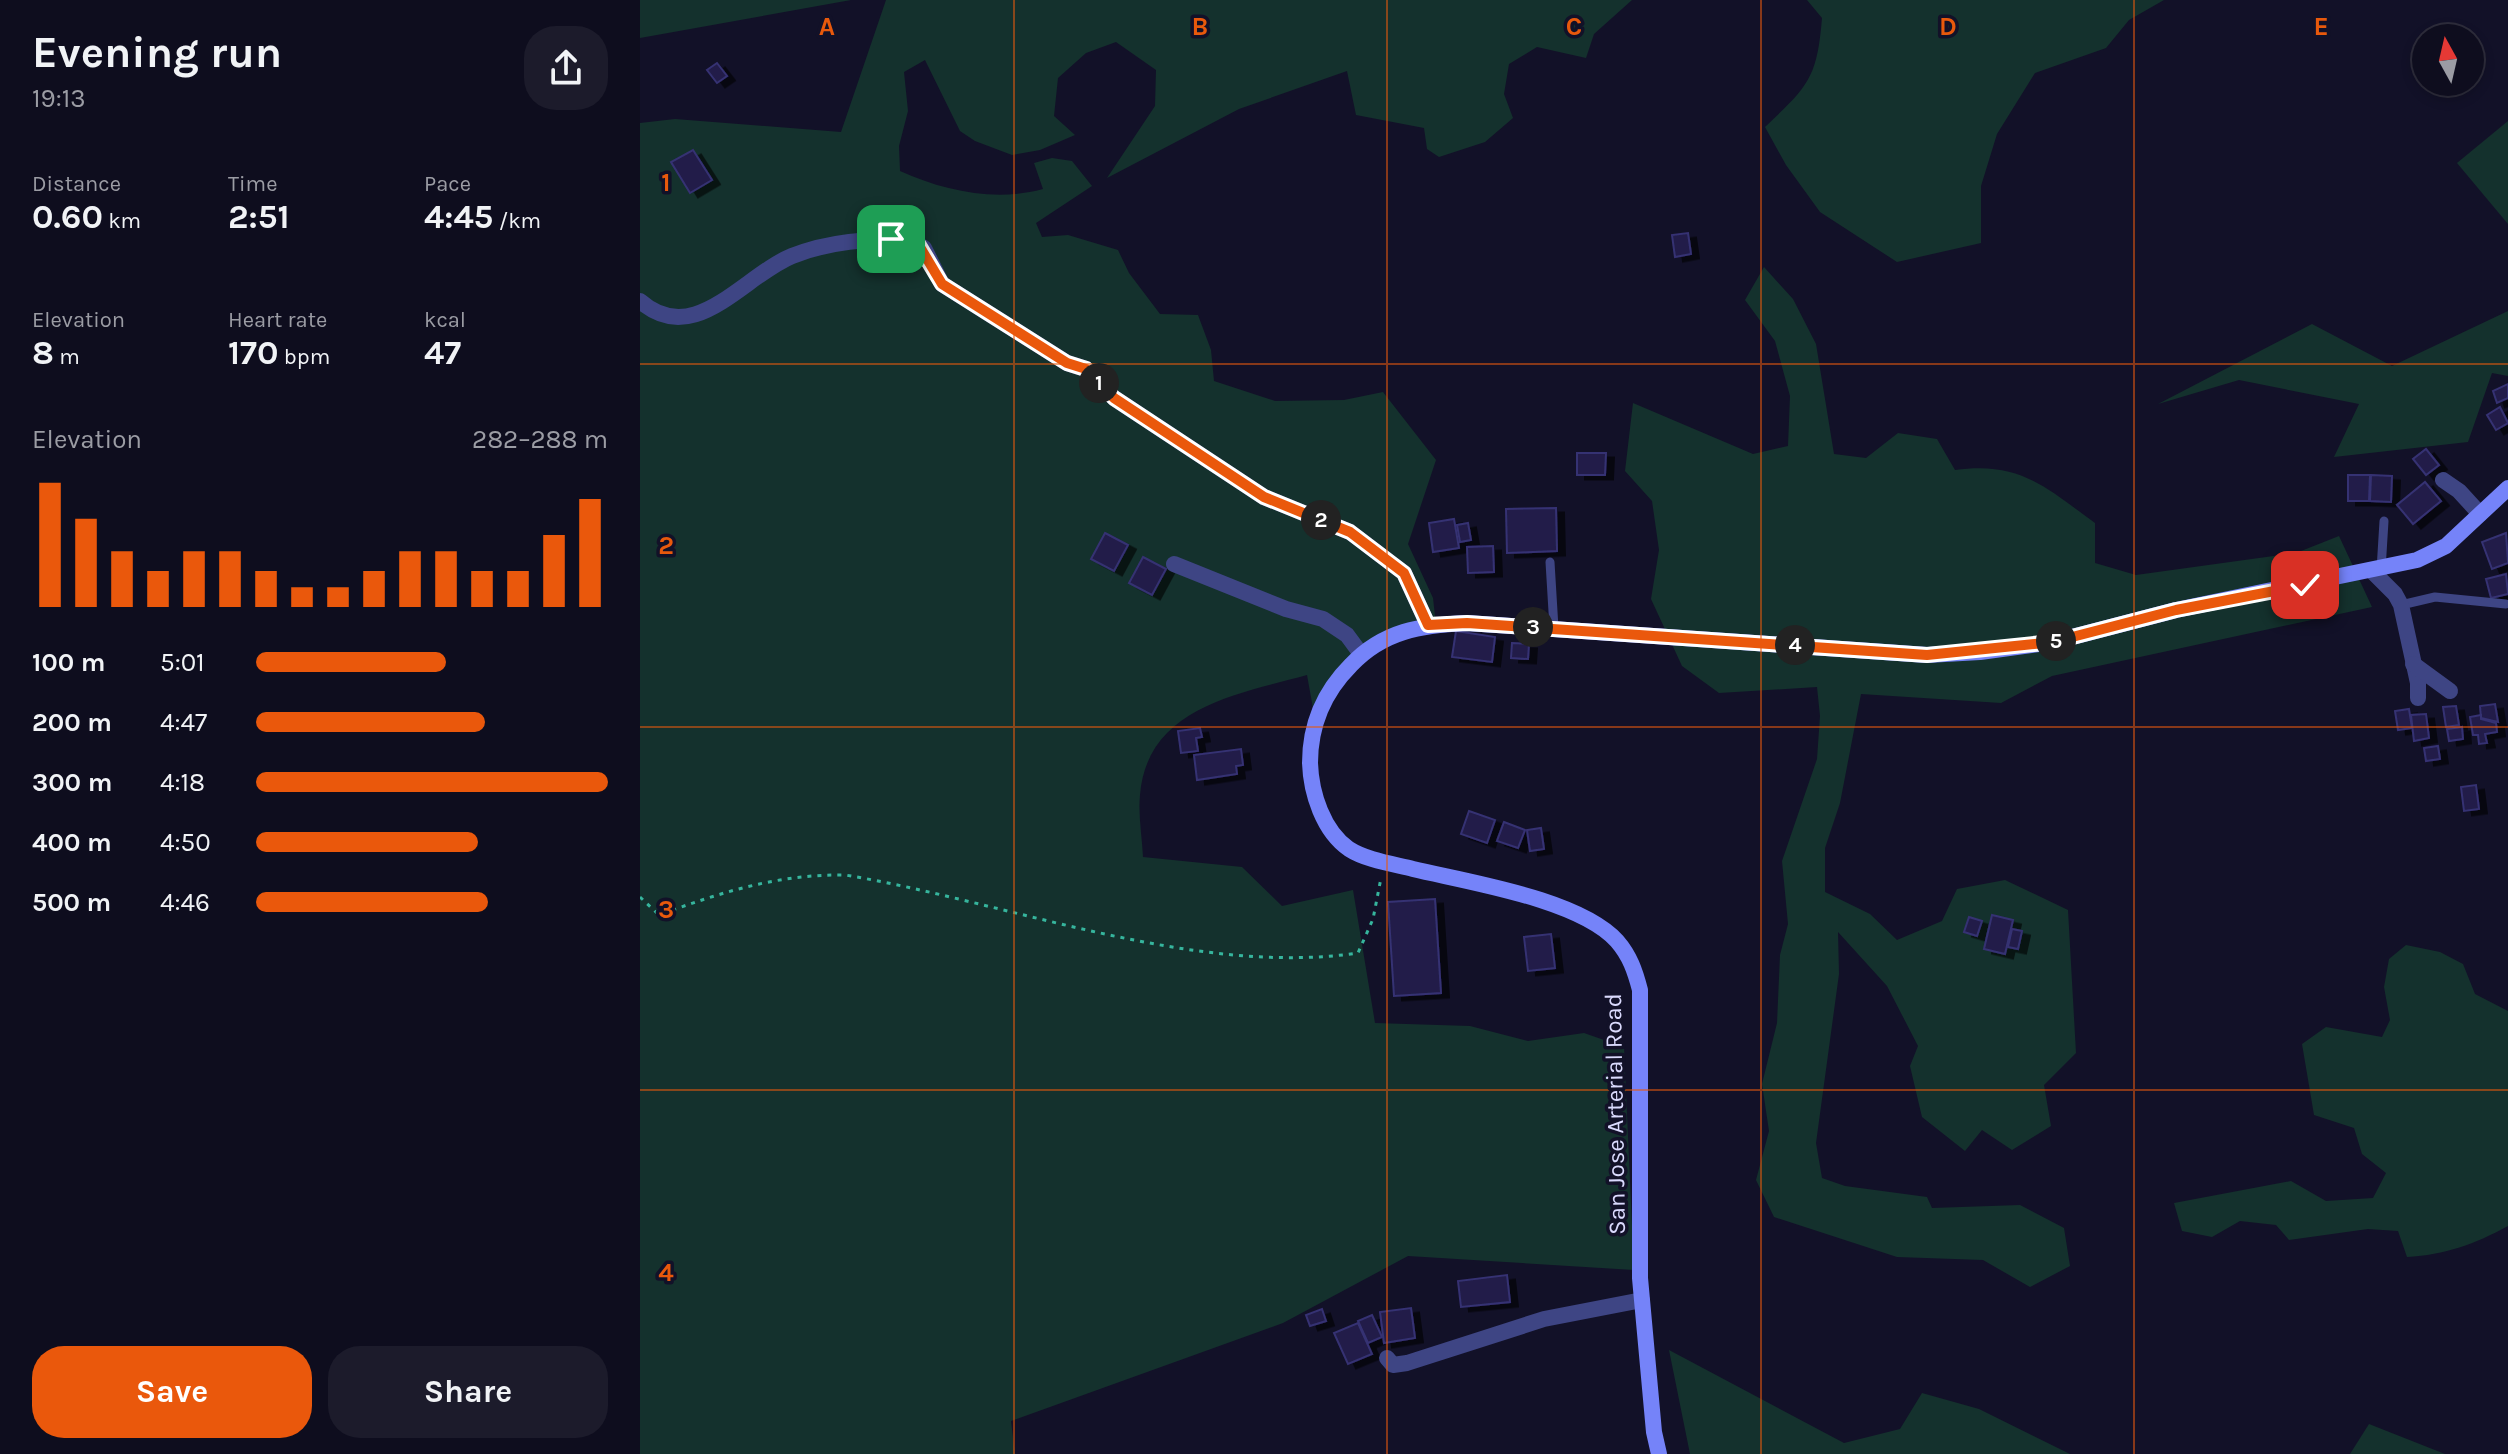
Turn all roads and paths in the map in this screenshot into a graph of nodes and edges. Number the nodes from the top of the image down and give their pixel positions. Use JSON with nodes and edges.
{"nodes":[{"id":1,"x":640,"y":301,"type":"edge"},
{"id":2,"x":2443,"y":480,"type":"dead end"},
{"id":3,"x":2508,"y":488,"type":"edge"},
{"id":4,"x":2480,"y":514,"type":"junction"},
{"id":5,"x":2384,"y":521,"type":"dead end"},
{"id":6,"x":1550,"y":562,"type":"dead end"},
{"id":7,"x":1174,"y":564,"type":"dead end"},
{"id":8,"x":2377,"y":571,"type":"junction"},
{"id":9,"x":2506,"y":604,"type":"edge"},
{"id":10,"x":2401,"y":605,"type":"junction"},
{"id":11,"x":1428,"y":625,"type":"junction"},
{"id":12,"x":1554,"y":628,"type":"junction"},
{"id":13,"x":1361,"y":654,"type":"junction"},
{"id":14,"x":2413,"y":664,"type":"junction"},
{"id":15,"x":2450,"y":691,"type":"dead end"},
{"id":16,"x":2418,"y":698,"type":"dead end"},
{"id":17,"x":1385,"y":862,"type":"junction"},
{"id":18,"x":640,"y":897,"type":"edge"},
{"id":19,"x":1642,"y":1300,"type":"junction"},
{"id":20,"x":1387,"y":1358,"type":"dead end"},
{"id":21,"x":1659,"y":1454,"type":"edge"}],
"edges":[{"from":1,"to":11,"type":"street"},
{"from":2,"to":4,"type":"street"},
{"from":3,"to":4,"type":"main road","name":"San Jose Arterial Road"},
{"from":4,"to":8,"type":"main road","name":"San Jose Arterial Road"},
{"from":5,"to":8,"type":"lane"},
{"from":6,"to":12,"type":"lane"},
{"from":7,"to":13,"type":"street"},
{"from":8,"to":10,"type":"street"},
{"from":8,"to":12,"type":"main road","name":"San Jose Arterial Road"},
{"from":9,"to":10,"type":"lane"},
{"from":10,"to":14,"type":"street"},
{"from":11,"to":12,"type":"main road","name":"San Jose Arterial Road"},
{"from":11,"to":13,"type":"main road","name":"San Jose Arterial Road"},
{"from":13,"to":17,"type":"main road","name":"San Jose Arterial Road"},
{"from":14,"to":15,"type":"street"},
{"from":14,"to":16,"type":"street"},
{"from":17,"to":18,"type":"path"},
{"from":17,"to":19,"type":"main road","name":"San Jose Arterial Road"},
{"from":19,"to":20,"type":"street"},
{"from":19,"to":21,"type":"main road","name":"San Jose Arterial Road"}]}
